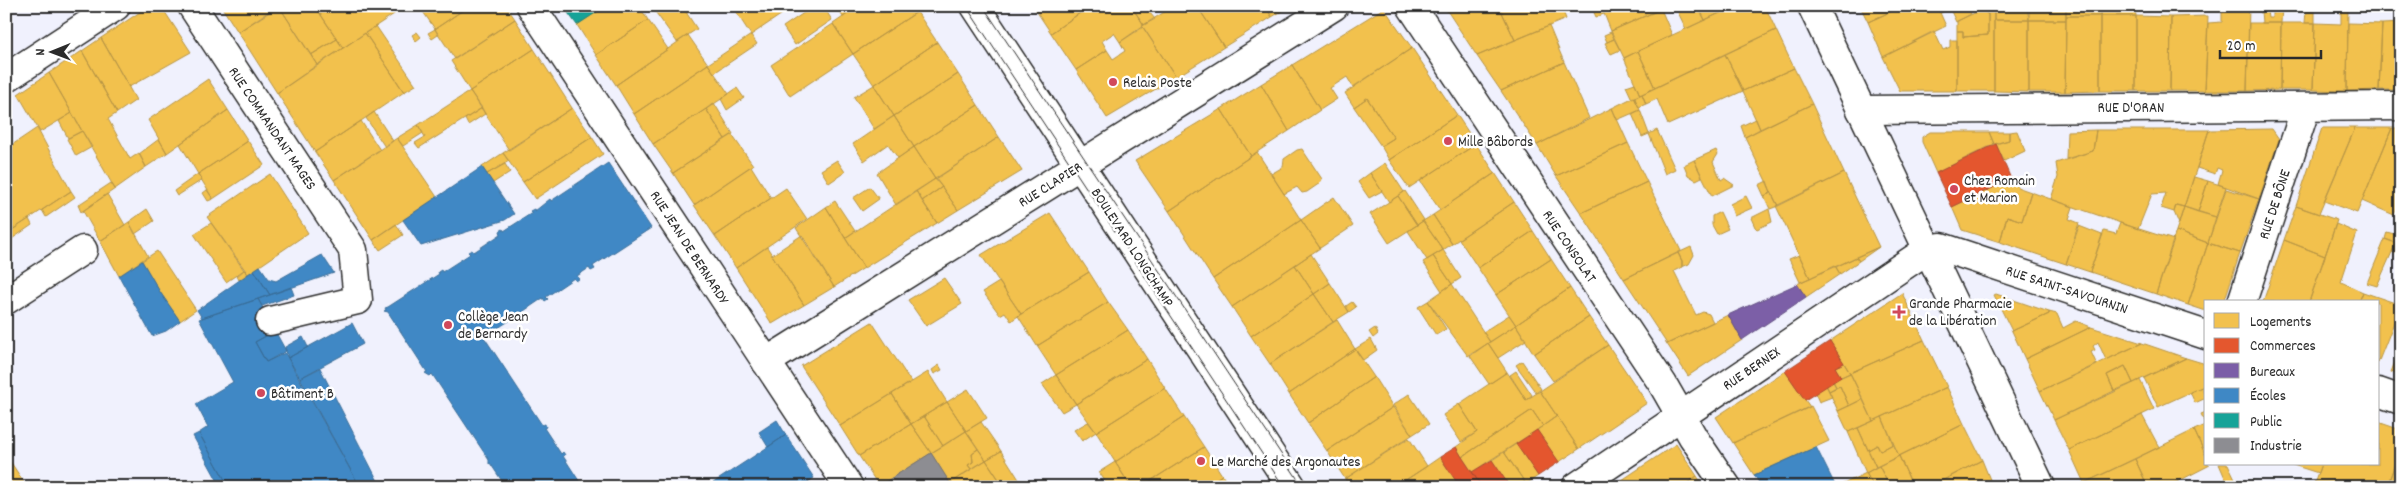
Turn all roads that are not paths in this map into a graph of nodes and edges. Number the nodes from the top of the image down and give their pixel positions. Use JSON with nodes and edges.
{"nodes":[{"id":1,"x":116,"y":6,"type":"edge"},
{"id":2,"x":192,"y":6,"type":"edge"},
{"id":3,"x":531,"y":6,"type":"edge"},
{"id":4,"x":975,"y":6,"type":"edge"},
{"id":5,"x":1334,"y":6,"type":"edge"},
{"id":6,"x":1411,"y":6,"type":"edge"},
{"id":7,"x":1812,"y":6,"type":"edge"},
{"id":8,"x":6,"y":78,"type":"edge"},
{"id":9,"x":2401,"y":106,"type":"edge"},
{"id":10,"x":2306,"y":107,"type":"junction"},
{"id":11,"x":1861,"y":110,"type":"junction"},
{"id":12,"x":1080,"y":165,"type":"junction"},
{"id":13,"x":83,"y":250,"type":"dead end"},
{"id":14,"x":1928,"y":250,"type":"junction"},
{"id":15,"x":6,"y":300,"type":"edge"},
{"id":16,"x":2243,"y":300,"type":"edge"},
{"id":17,"x":270,"y":321,"type":"dead end"},
{"id":18,"x":2204,"y":334,"type":"edge"},
{"id":19,"x":766,"y":362,"type":"junction"},
{"id":20,"x":2380,"y":393,"type":"edge"},
{"id":21,"x":2401,"y":400,"type":"edge"},
{"id":22,"x":1681,"y":415,"type":"junction"},
{"id":23,"x":849,"y":487,"type":"edge"},
{"id":24,"x":1292,"y":487,"type":"edge"},
{"id":25,"x":1576,"y":487,"type":"edge"},
{"id":26,"x":1727,"y":487,"type":"edge"},
{"id":27,"x":2041,"y":487,"type":"edge"}],
"edges":[{"from":1,"to":8,"type":"street"},
{"from":2,"to":17,"type":"street","name":"RUE COMMANDANT MAGES"},
{"from":3,"to":19,"type":"street","name":"RUE JEAN DE BERNARDY"},
{"from":4,"to":12,"type":"street","name":"BOULEVARD LONGCHAMP"},
{"from":5,"to":12,"type":"street","name":"RUE CLAPIER"},
{"from":6,"to":22,"type":"street","name":"RUE CONSOLAT"},
{"from":7,"to":11,"type":"street"},
{"from":9,"to":10,"type":"street","name":"RUE D'ORAN"},
{"from":10,"to":11,"type":"street","name":"RUE D'ORAN"},
{"from":10,"to":16,"type":"street","name":"RUE DE BÔNE"},
{"from":11,"to":14,"type":"street"},
{"from":12,"to":19,"type":"street","name":"RUE CLAPIER"},
{"from":12,"to":24,"type":"street","name":"BOULEVARD LONGCHAMP"},
{"from":13,"to":15,"type":"street"},
{"from":14,"to":18,"type":"street","name":"RUE SAINT-SAVOURNIN"},
{"from":14,"to":22,"type":"street","name":"RUE BERNEX"},
{"from":14,"to":27,"type":"street"},
{"from":19,"to":23,"type":"street","name":"RUE JEAN DE BERNARDY"},
{"from":20,"to":21,"type":"street"},
{"from":22,"to":25,"type":"street","name":"RUE BERNEX"},
{"from":22,"to":26,"type":"street","name":"RUE CONSOLAT"}]}
